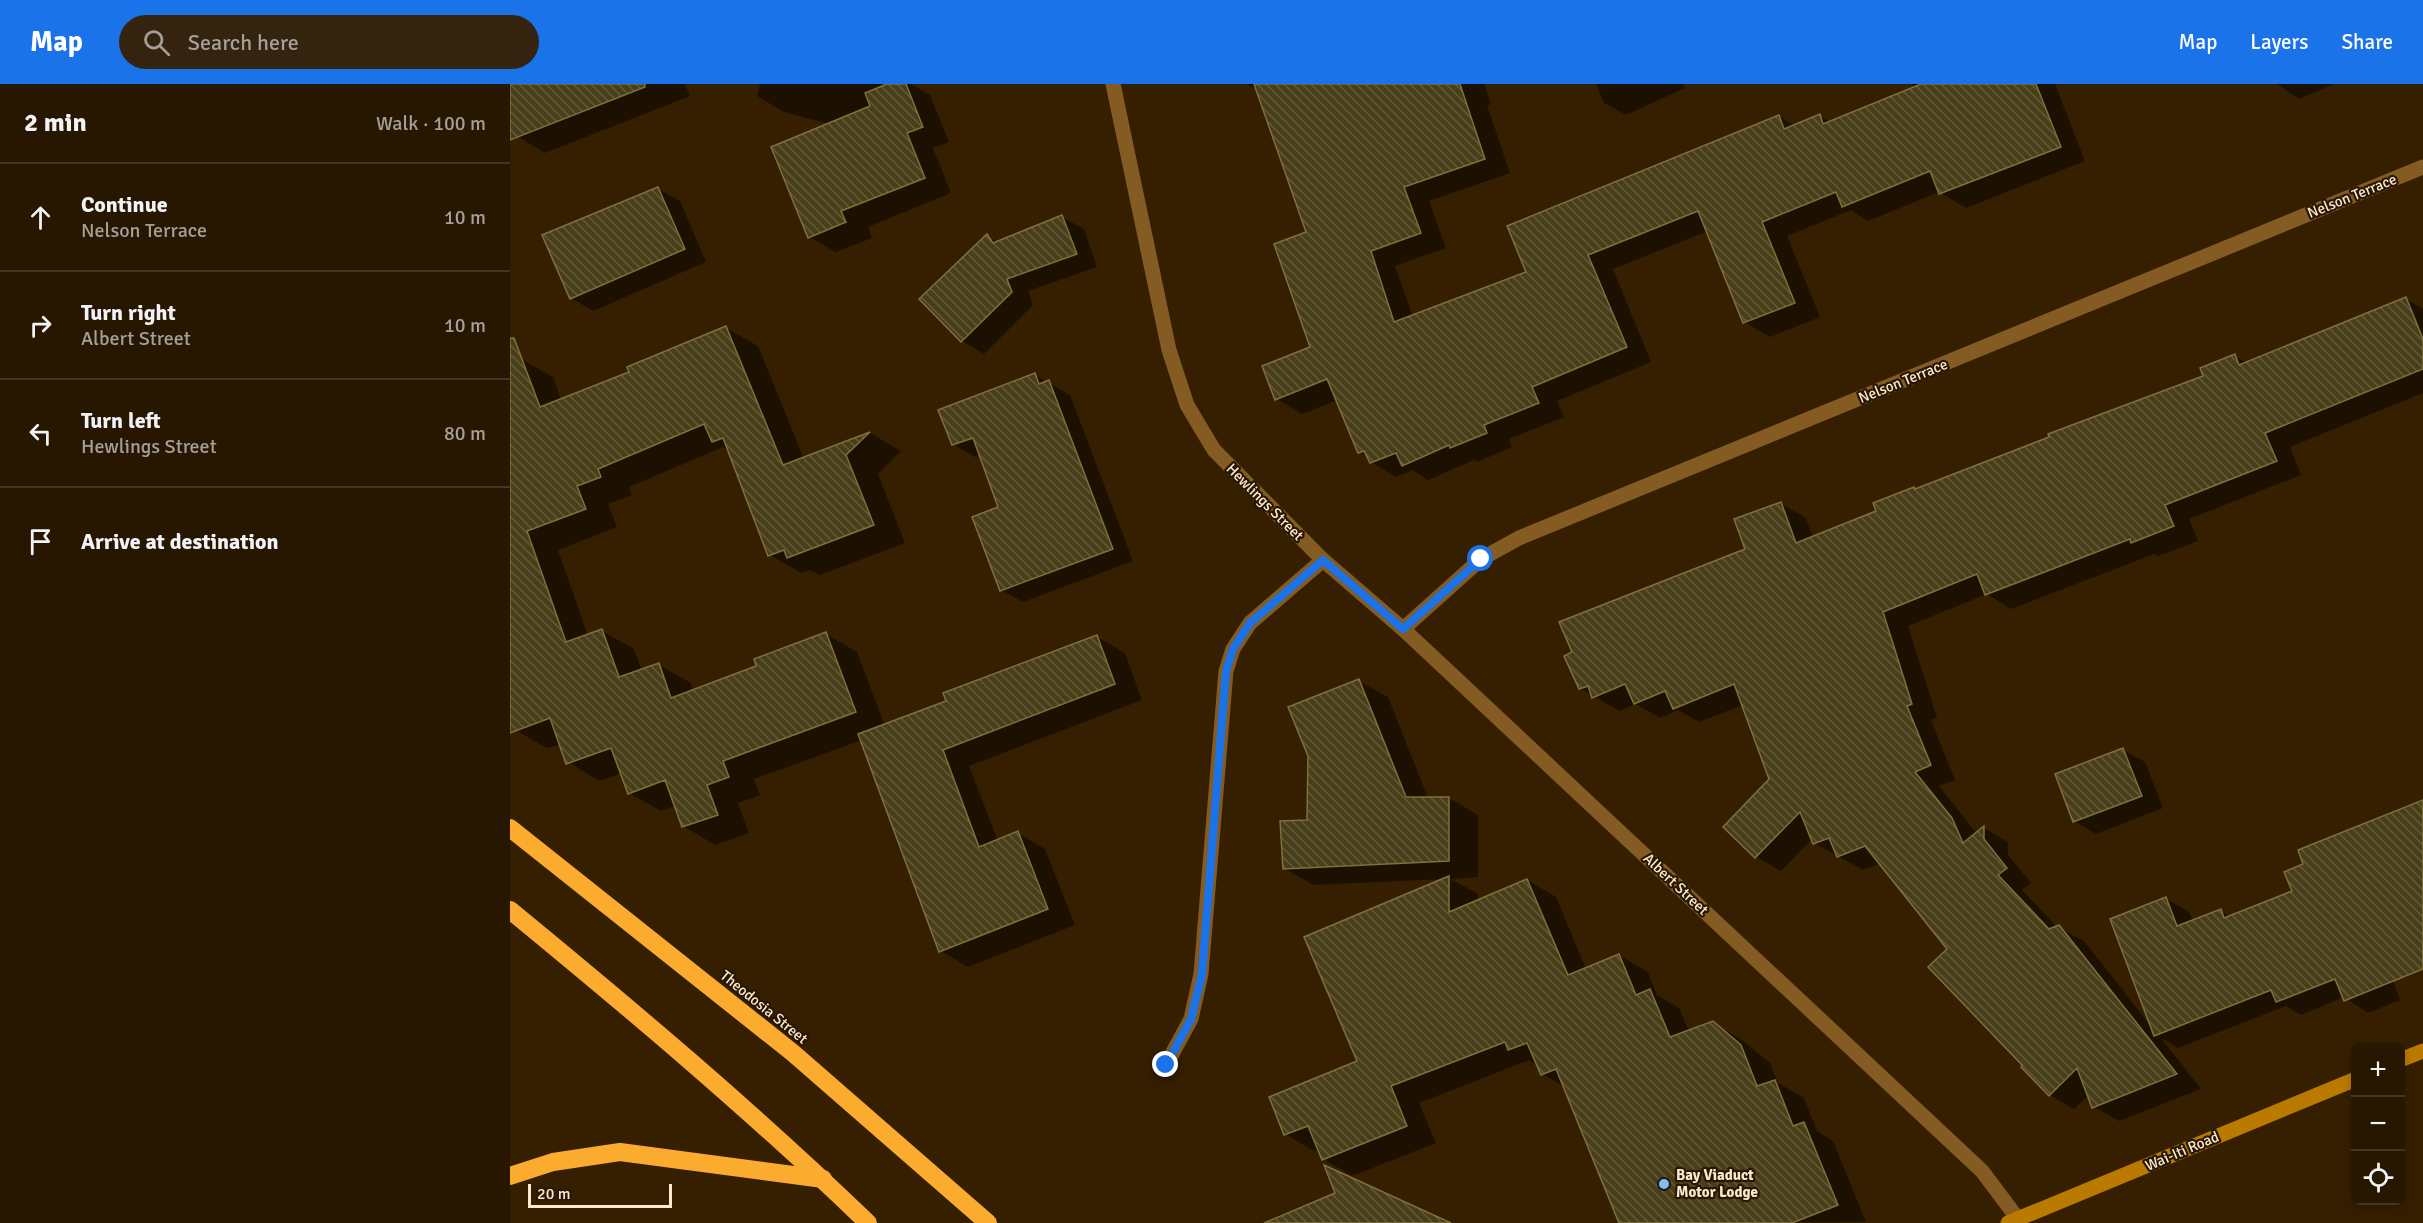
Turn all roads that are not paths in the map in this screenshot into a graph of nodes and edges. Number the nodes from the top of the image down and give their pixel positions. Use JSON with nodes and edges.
{"nodes":[{"id":1,"x":1113,"y":84,"type":"edge"},
{"id":2,"x":2423,"y":167,"type":"edge"},
{"id":3,"x":1323,"y":560,"type":"junction"},
{"id":4,"x":1403,"y":629,"type":"junction"},
{"id":5,"x":510,"y":828,"type":"edge"},
{"id":6,"x":510,"y":910,"type":"edge"},
{"id":7,"x":2423,"y":1051,"type":"edge"},
{"id":8,"x":2405,"y":1058,"type":"edge"},
{"id":9,"x":1166,"y":1065,"type":"dead end"},
{"id":10,"x":2351,"y":1081,"type":"edge"},
{"id":11,"x":510,"y":1176,"type":"edge"},
{"id":12,"x":823,"y":1179,"type":"junction"},
{"id":13,"x":2013,"y":1221,"type":"edge"},
{"id":14,"x":868,"y":1223,"type":"edge"},
{"id":15,"x":988,"y":1223,"type":"edge"}],
"edges":[{"from":1,"to":3,"type":"street","name":"Hewlings Street"},
{"from":2,"to":4,"type":"street","name":"Nelson Terrace"},
{"from":3,"to":4,"type":"street","name":"Albert Street"},
{"from":3,"to":9,"type":"street"},
{"from":4,"to":13,"type":"street","name":"Albert Street"},
{"from":5,"to":15,"type":"highway","name":"Theodosia Street"},
{"from":6,"to":12,"type":"highway"},
{"from":7,"to":8,"type":"main road"},
{"from":10,"to":13,"type":"main road","name":"Wai-Iti Road"},
{"from":11,"to":12,"type":"highway"},
{"from":12,"to":14,"type":"highway"}]}
